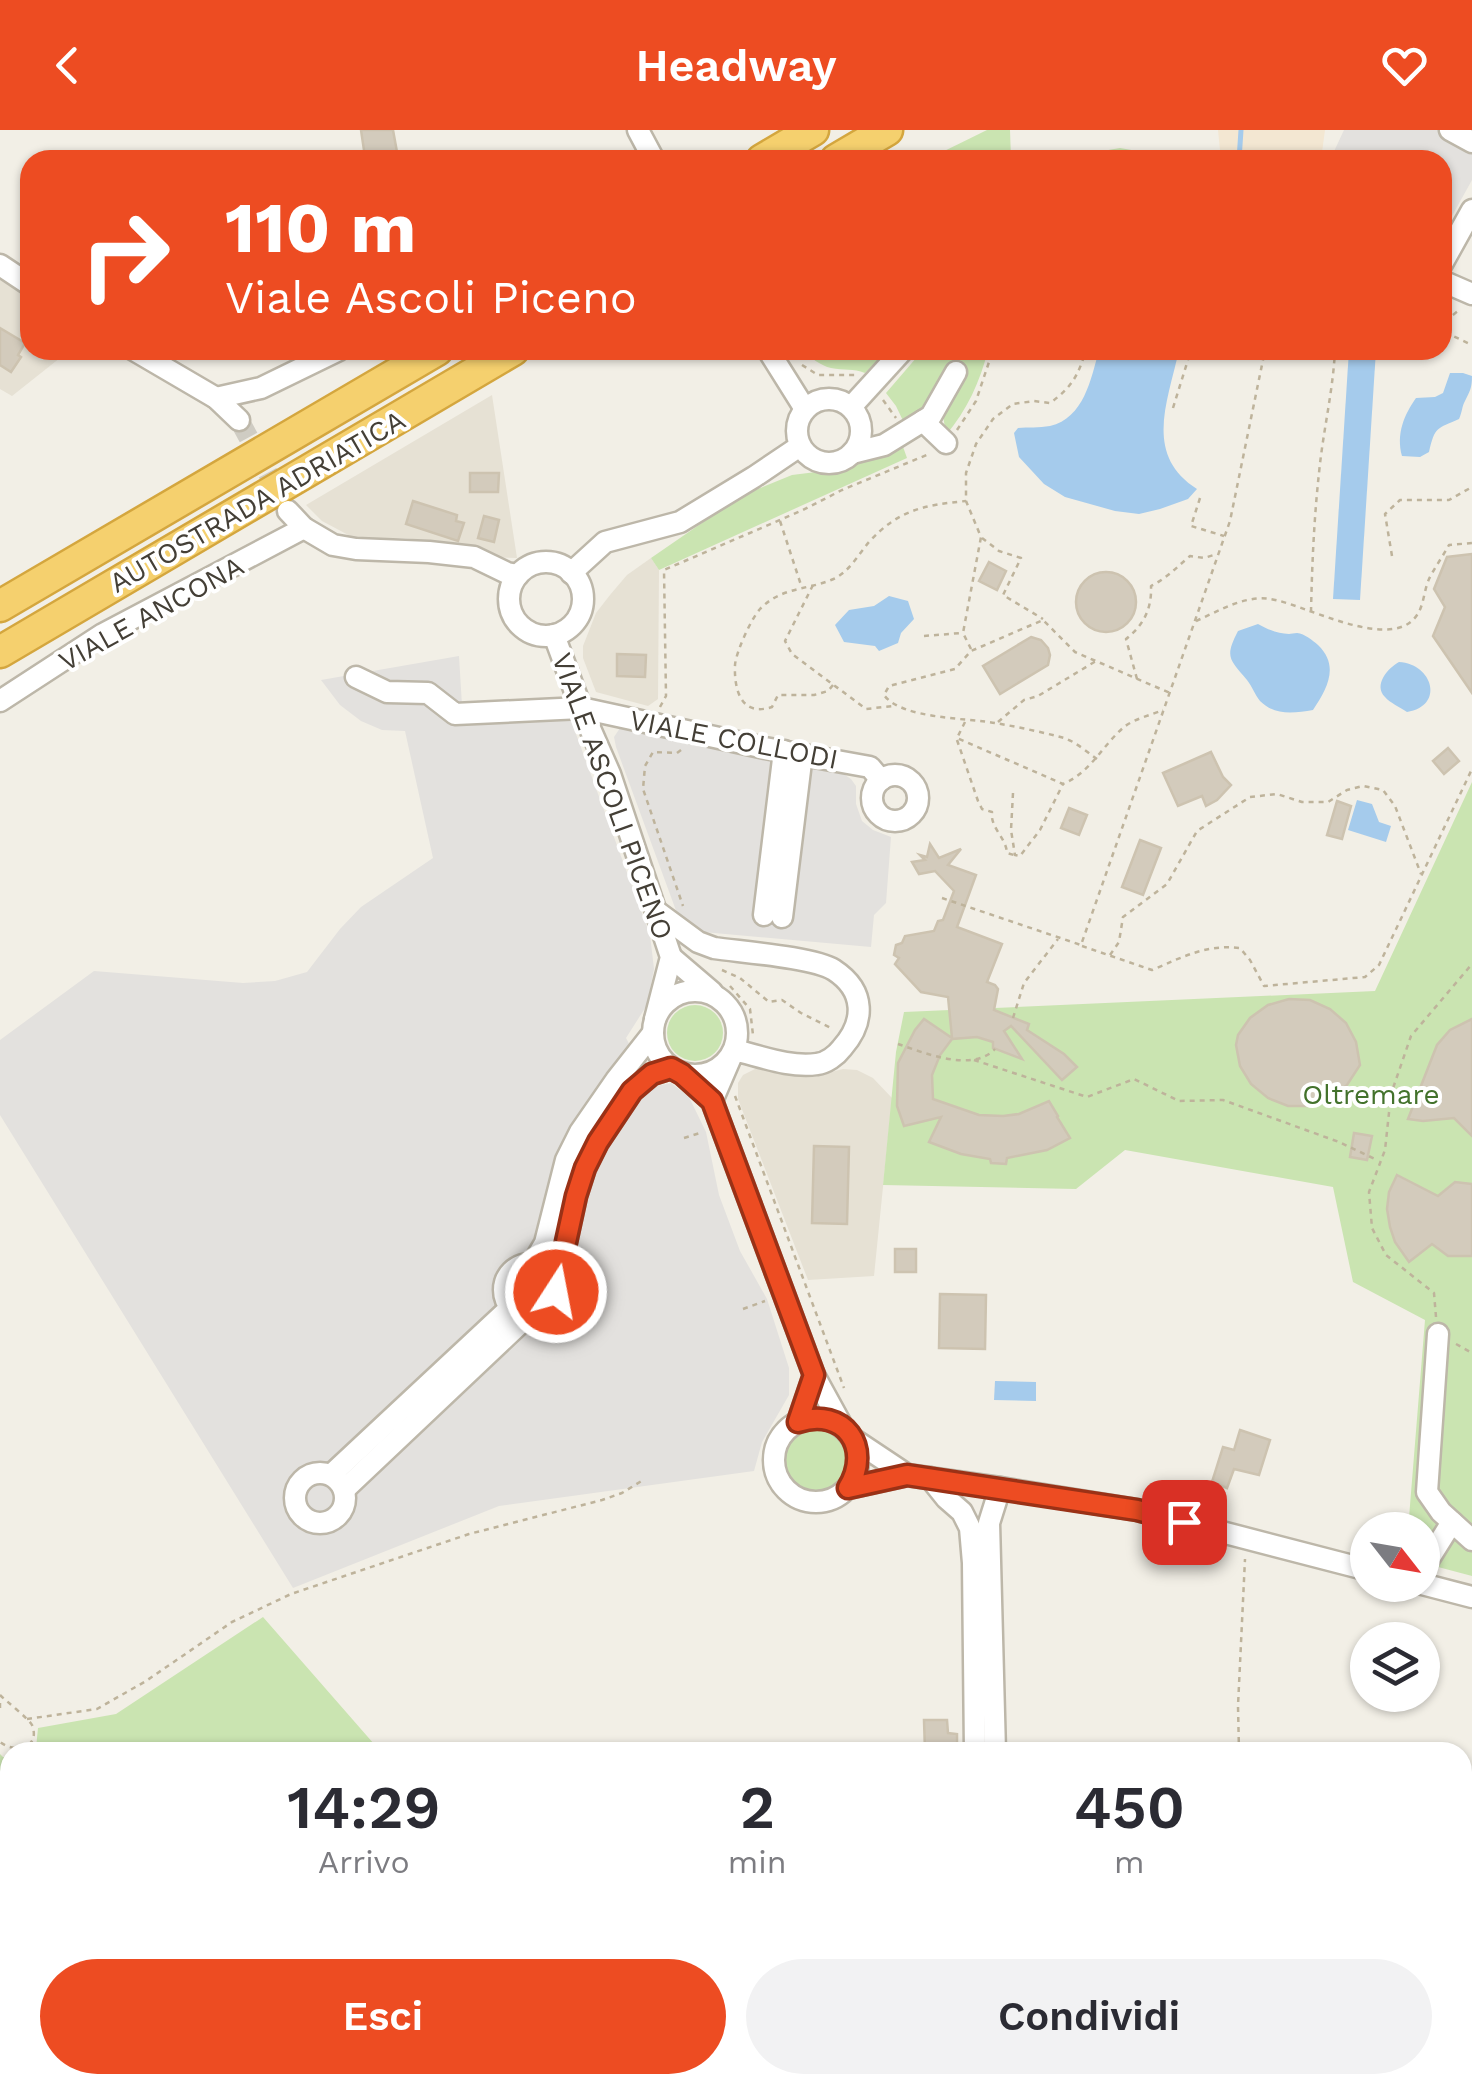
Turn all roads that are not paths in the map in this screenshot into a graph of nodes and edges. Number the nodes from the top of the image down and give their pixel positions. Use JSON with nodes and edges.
{"nodes":[{"id":1,"x":813,"y":130,"type":"edge"},
{"id":2,"x":887,"y":130,"type":"edge"},
{"id":3,"x":1450,"y":130,"type":"edge"},
{"id":4,"x":1472,"y":142,"type":"edge"},
{"id":5,"x":779,"y":150,"type":"edge"},
{"id":6,"x":853,"y":150,"type":"edge"},
{"id":7,"x":1472,"y":210,"type":"edge"},
{"id":8,"x":1452,"y":246,"type":"edge"},
{"id":9,"x":151,"y":360,"type":"edge"},
{"id":10,"x":318,"y":360,"type":"edge"},
{"id":11,"x":420,"y":360,"type":"edge"},
{"id":12,"x":497,"y":360,"type":"edge"},
{"id":13,"x":774,"y":360,"type":"edge"},
{"id":14,"x":895,"y":360,"type":"edge"},
{"id":15,"x":956,"y":372,"type":"dead end"},
{"id":16,"x":216,"y":398,"type":"junction"},
{"id":17,"x":851,"y":407,"type":"junction"},
{"id":18,"x":805,"y":408,"type":"junction"},
{"id":19,"x":238,"y":420,"type":"tunnel mouth"},
{"id":20,"x":924,"y":421,"type":"junction"},
{"id":21,"x":946,"y":444,"type":"road end"},
{"id":22,"x":800,"y":446,"type":"junction"},
{"id":23,"x":852,"y":453,"type":"junction"},
{"id":24,"x":288,"y":511,"type":"tunnel mouth"},
{"id":25,"x":304,"y":528,"type":"junction"},
{"id":26,"x":572,"y":573,"type":"junction"},
{"id":27,"x":518,"y":575,"type":"junction"},
{"id":28,"x":0,"y":606,"type":"edge"},
{"id":29,"x":554,"y":635,"type":"junction"},
{"id":30,"x":0,"y":652,"type":"edge"},
{"id":31,"x":356,"y":678,"type":"dead end"},
{"id":32,"x":0,"y":701,"type":"edge"},
{"id":33,"x":581,"y":708,"type":"junction"},
{"id":34,"x":793,"y":753,"type":"junction"},
{"id":35,"x":881,"y":780,"type":"dead end"},
{"id":36,"x":656,"y":911,"type":"junction"},
{"id":37,"x":773,"y":916,"type":"dead end"},
{"id":38,"x":671,"y":956,"type":"junction"},
{"id":39,"x":724,"y":992,"type":"junction"},
{"id":40,"x":654,"y":1026,"type":"junction"},
{"id":41,"x":743,"y":1052,"type":"junction"},
{"id":42,"x":677,"y":1071,"type":"junction"},
{"id":43,"x":712,"y":1101,"type":"junction"},
{"id":44,"x":774,"y":1200,"type":"road end"},
{"id":45,"x":752,"y":1207,"type":"junction"},
{"id":46,"x":794,"y":1256,"type":"road end"},
{"id":47,"x":772,"y":1262,"type":"junction"},
{"id":48,"x":541,"y":1269,"type":"junction"},
{"id":49,"x":519,"y":1312,"type":"junction"},
{"id":50,"x":1438,"y":1334,"type":"road end"},
{"id":51,"x":814,"y":1375,"type":"junction"},
{"id":52,"x":798,"y":1422,"type":"junction"},
{"id":53,"x":848,"y":1433,"type":"junction"},
{"id":54,"x":907,"y":1475,"type":"junction"},
{"id":55,"x":930,"y":1478,"type":"junction"},
{"id":56,"x":338,"y":1482,"type":"dead end"},
{"id":57,"x":848,"y":1488,"type":"junction"},
{"id":58,"x":1000,"y":1488,"type":"junction"},
{"id":59,"x":1452,"y":1522,"type":"junction"},
{"id":60,"x":1472,"y":1540,"type":"edge"},
{"id":61,"x":1440,"y":1541,"type":"edge"},
{"id":62,"x":1350,"y":1565,"type":"edge"},
{"id":63,"x":1440,"y":1589,"type":"edge"},
{"id":64,"x":1472,"y":1597,"type":"edge"},
{"id":65,"x":975,"y":1742,"type":"edge"},
{"id":66,"x":996,"y":1742,"type":"edge"}],
"edges":[{"from":1,"to":5,"type":"highway"},
{"from":2,"to":6,"type":"highway"},
{"from":3,"to":4,"type":"street"},
{"from":7,"to":8,"type":"street"},
{"from":9,"to":16,"type":"street"},
{"from":10,"to":16,"type":"street"},
{"from":11,"to":28,"type":"highway","name":"AUTOSTRADA ADRIATICA"},
{"from":12,"to":30,"type":"highway","name":"AUTOSTRADA ADRIATICA"},
{"from":13,"to":18,"type":"street"},
{"from":14,"to":17,"type":"street"},
{"from":15,"to":20,"type":"street"},
{"from":16,"to":19,"type":"street"},
{"from":17,"to":18,"type":"street"},
{"from":17,"to":23,"type":"street"},
{"from":18,"to":22,"type":"street"},
{"from":20,"to":21,"type":"street"},
{"from":20,"to":23,"type":"street"},
{"from":22,"to":23,"type":"street"},
{"from":22,"to":26,"type":"street"},
{"from":24,"to":25,"type":"street"},
{"from":25,"to":27,"type":"street"},
{"from":25,"to":32,"type":"street","name":"VIALE ANCONA"},
{"from":26,"to":27,"type":"street"},
{"from":26,"to":29,"type":"street"},
{"from":27,"to":29,"type":"street"},
{"from":29,"to":33,"type":"street","name":"VIALE ASCOLI PICENO"},
{"from":31,"to":33,"type":"street","name":"VIALE COLLODI"},
{"from":33,"to":34,"type":"street","name":"VIALE COLLODI"},
{"from":33,"to":36,"type":"street","name":"VIALE ASCOLI PICENO"},
{"from":34,"to":35,"type":"street","name":"VIALE COLLODI"},
{"from":34,"to":37,"type":"street"},
{"from":36,"to":38,"type":"street","name":"VIALE ASCOLI PICENO"},
{"from":36,"to":41,"type":"street"},
{"from":38,"to":39,"type":"street","name":"VIALE ASCOLI PICENO"},
{"from":38,"to":40,"type":"street","name":"VIALE ASCOLI PICENO"},
{"from":39,"to":40,"type":"street"},
{"from":39,"to":41,"type":"street"},
{"from":40,"to":42,"type":"street"},
{"from":40,"to":48,"type":"street"},
{"from":41,"to":42,"type":"street"},
{"from":41,"to":43,"type":"street"},
{"from":42,"to":43,"type":"street"},
{"from":42,"to":48,"type":"street"},
{"from":43,"to":45,"type":"street"},
{"from":44,"to":45,"type":"street"},
{"from":45,"to":47,"type":"street"},
{"from":46,"to":47,"type":"street"},
{"from":47,"to":51,"type":"street"},
{"from":48,"to":49,"type":"street"},
{"from":48,"to":49,"type":"street"},
{"from":49,"to":56,"type":"street"},
{"from":50,"to":59,"type":"street"},
{"from":51,"to":52,"type":"street"},
{"from":51,"to":53,"type":"street"},
{"from":52,"to":53,"type":"street"},
{"from":52,"to":57,"type":"street"},
{"from":53,"to":54,"type":"street"},
{"from":53,"to":57,"type":"street"},
{"from":54,"to":55,"type":"street"},
{"from":54,"to":57,"type":"street"},
{"from":55,"to":58,"type":"street"},
{"from":55,"to":65,"type":"street"},
{"from":58,"to":62,"type":"street"},
{"from":58,"to":66,"type":"street"},
{"from":59,"to":60,"type":"street"},
{"from":59,"to":61,"type":"street"},
{"from":63,"to":64,"type":"street"}]}
